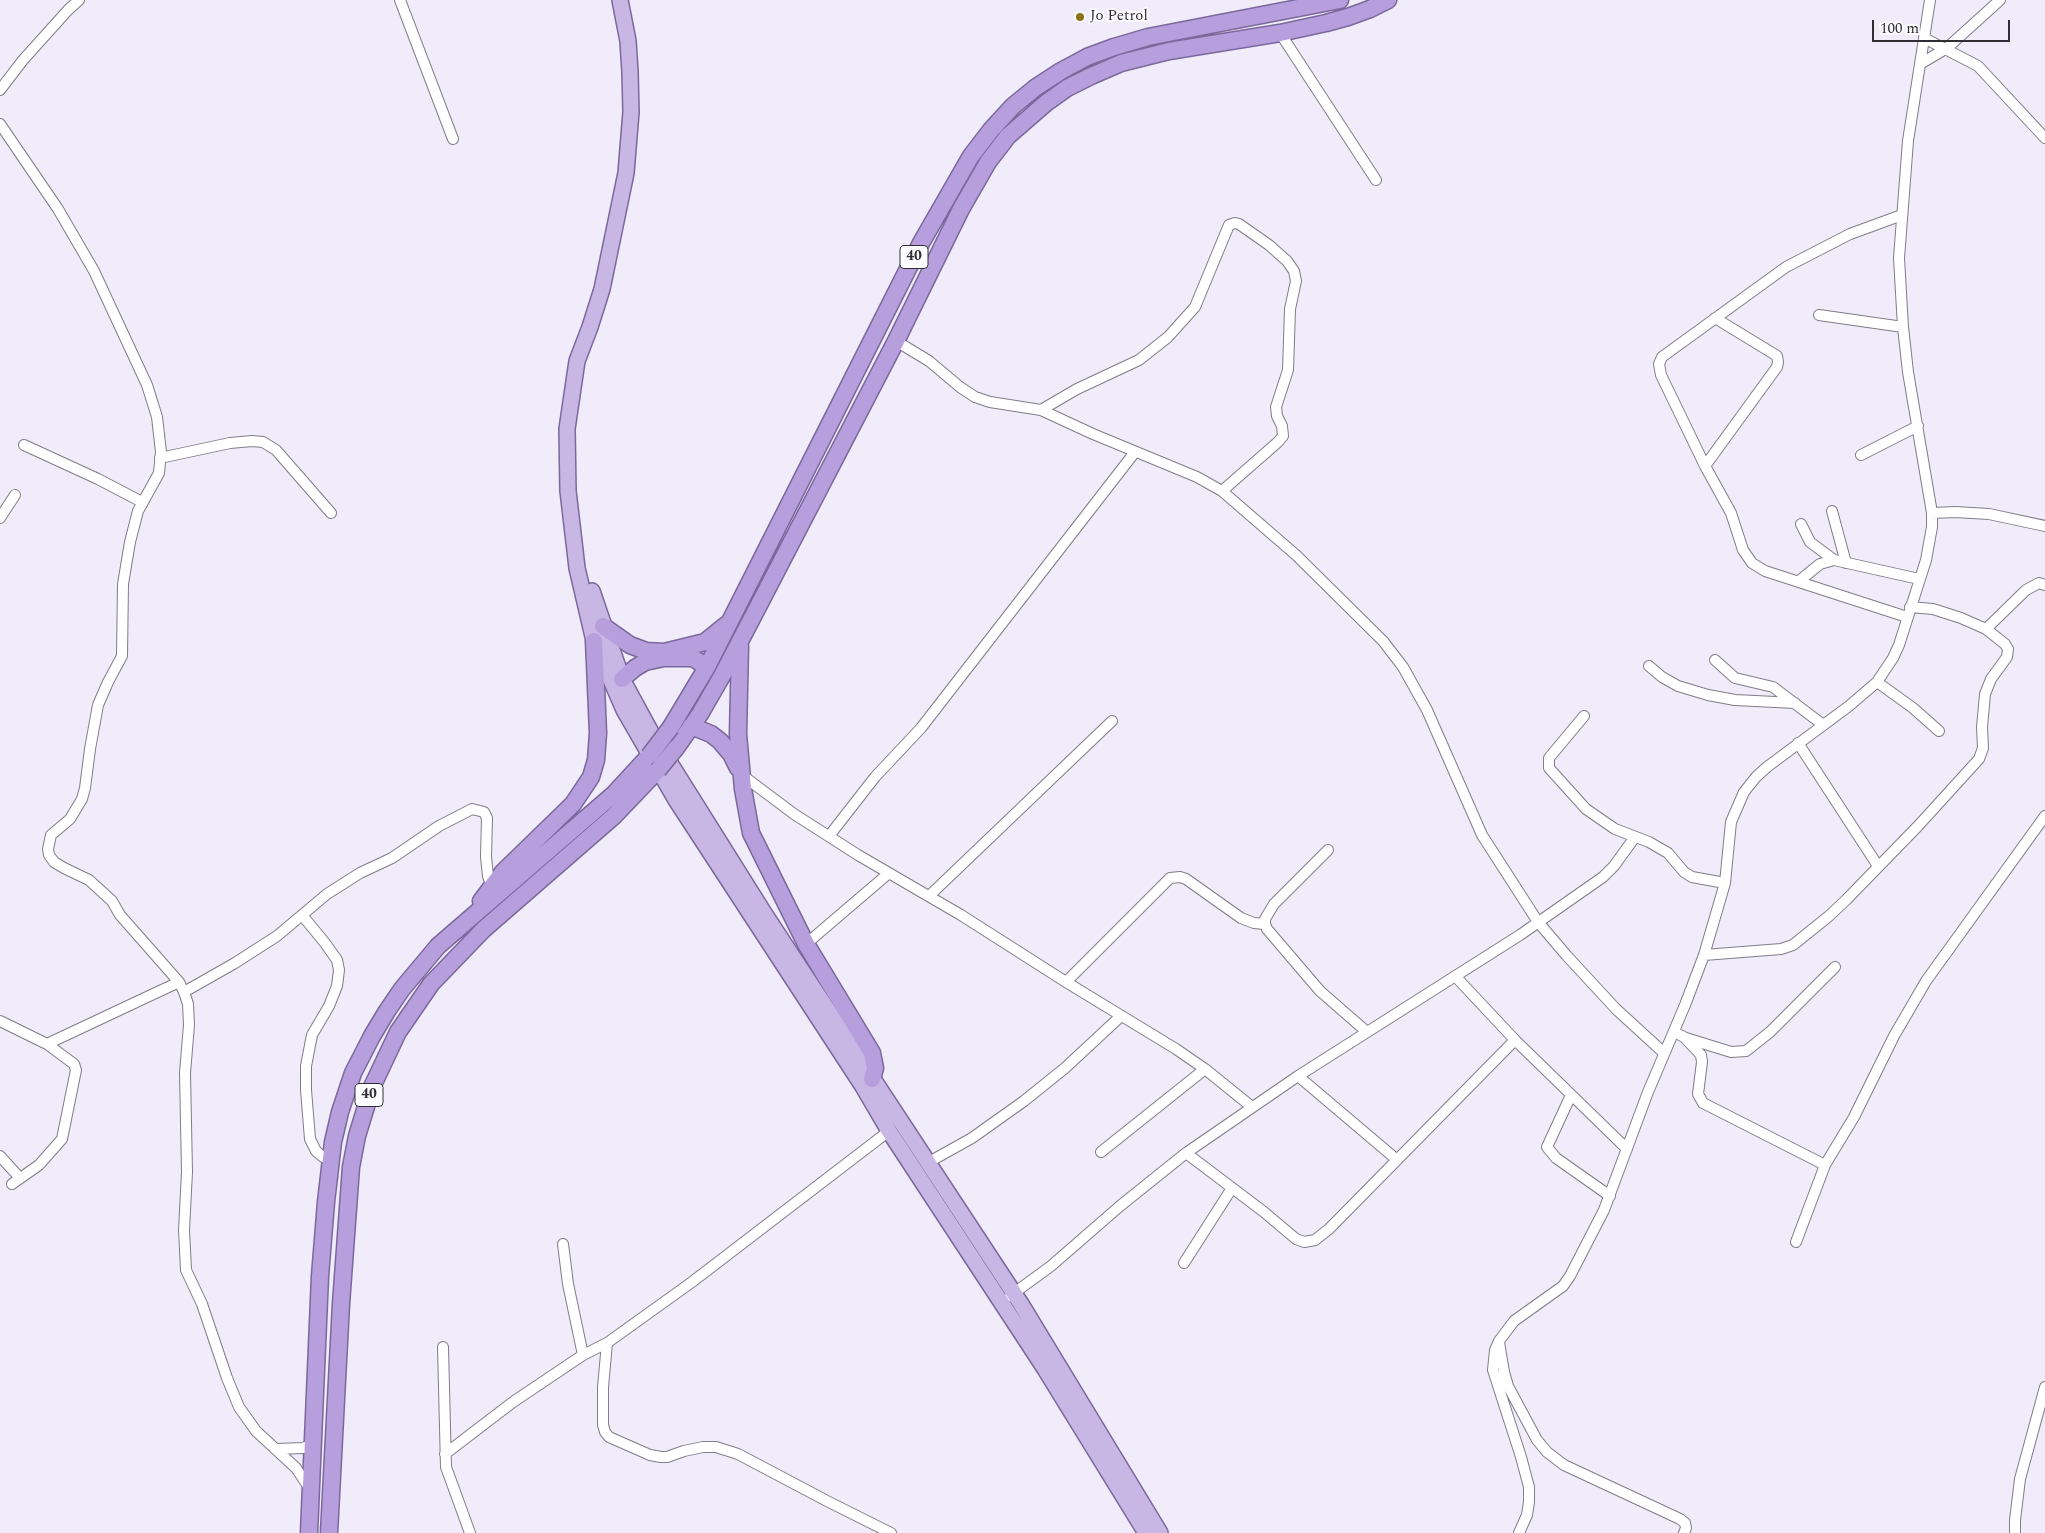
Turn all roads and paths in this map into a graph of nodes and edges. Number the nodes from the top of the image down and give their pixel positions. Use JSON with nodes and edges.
{"nodes":[{"id":1,"x":79,"y":0,"type":"edge"},
{"id":2,"x":400,"y":0,"type":"edge"},
{"id":3,"x":620,"y":0,"type":"edge"},
{"id":4,"x":1340,"y":0,"type":"edge"},
{"id":5,"x":1388,"y":0,"type":"edge"},
{"id":6,"x":1930,"y":0,"type":"edge"},
{"id":7,"x":2000,"y":0,"type":"edge"},
{"id":8,"x":1280,"y":32,"type":"junction"},
{"id":9,"x":1924,"y":38,"type":"junction"},
{"id":10,"x":1947,"y":48,"type":"junction"},
{"id":11,"x":1920,"y":64,"type":"junction"},
{"id":12,"x":0,"y":90,"type":"edge"},
{"id":13,"x":2,"y":130,"type":"edge"},
{"id":14,"x":2045,"y":138,"type":"edge"},
{"id":15,"x":452,"y":139,"type":"dead end"},
{"id":16,"x":1376,"y":180,"type":"dead end"},
{"id":17,"x":1902,"y":215,"type":"junction"},
{"id":18,"x":921,"y":243,"type":"junction"},
{"id":19,"x":939,"y":253,"type":"junction"},
{"id":20,"x":1819,"y":315,"type":"dead end"},
{"id":21,"x":1715,"y":318,"type":"junction"},
{"id":22,"x":1903,"y":327,"type":"junction"},
{"id":23,"x":896,"y":340,"type":"junction"},
{"id":24,"x":1042,"y":410,"type":"junction"},
{"id":25,"x":1918,"y":426,"type":"junction"},
{"id":26,"x":24,"y":444,"type":"dead end"},
{"id":27,"x":1135,"y":452,"type":"junction"},
{"id":28,"x":1861,"y":455,"type":"dead end"},
{"id":29,"x":160,"y":458,"type":"junction"},
{"id":30,"x":1705,"y":466,"type":"junction"},
{"id":31,"x":573,"y":490,"type":"junction"},
{"id":32,"x":1222,"y":491,"type":"junction"},
{"id":33,"x":15,"y":495,"type":"dead end"},
{"id":34,"x":142,"y":502,"type":"junction"},
{"id":35,"x":1832,"y":511,"type":"dead end"},
{"id":36,"x":331,"y":513,"type":"dead end"},
{"id":37,"x":1932,"y":513,"type":"junction"},
{"id":38,"x":0,"y":518,"type":"edge"},
{"id":39,"x":1801,"y":524,"type":"dead end"},
{"id":40,"x":2045,"y":526,"type":"edge"},
{"id":41,"x":1834,"y":560,"type":"junction"},
{"id":42,"x":1846,"y":563,"type":"junction"},
{"id":43,"x":1920,"y":580,"type":"junction"},
{"id":44,"x":1799,"y":581,"type":"junction"},
{"id":45,"x":2045,"y":585,"type":"edge"},
{"id":46,"x":1909,"y":612,"type":"junction"},
{"id":47,"x":730,"y":622,"type":"junction"},
{"id":48,"x":603,"y":626,"type":"junction"},
{"id":49,"x":1986,"y":630,"type":"junction"},
{"id":50,"x":740,"y":641,"type":"junction"},
{"id":51,"x":594,"y":642,"type":"junction"},
{"id":52,"x":1714,"y":660,"type":"dead end"},
{"id":53,"x":1649,"y":666,"type":"dead end"},
{"id":54,"x":707,"y":667,"type":"junction"},
{"id":55,"x":622,"y":679,"type":"junction"},
{"id":56,"x":1876,"y":682,"type":"junction"},
{"id":57,"x":1795,"y":703,"type":"junction"},
{"id":58,"x":1584,"y":716,"type":"dead end"},
{"id":59,"x":1112,"y":721,"type":"dead end"},
{"id":60,"x":1822,"y":724,"type":"junction"},
{"id":61,"x":691,"y":726,"type":"junction"},
{"id":62,"x":1939,"y":731,"type":"dead end"},
{"id":63,"x":1798,"y":743,"type":"junction"},
{"id":64,"x":742,"y":775,"type":"junction"},
{"id":65,"x":2045,"y":816,"type":"edge"},
{"id":66,"x":828,"y":836,"type":"junction"},
{"id":67,"x":1635,"y":838,"type":"junction"},
{"id":68,"x":1328,"y":850,"type":"dead end"},
{"id":69,"x":1878,"y":866,"type":"junction"},
{"id":70,"x":889,"y":873,"type":"junction"},
{"id":71,"x":1725,"y":883,"type":"junction"},
{"id":72,"x":491,"y":886,"type":"junction"},
{"id":73,"x":929,"y":896,"type":"junction"},
{"id":74,"x":302,"y":915,"type":"junction"},
{"id":75,"x":468,"y":919,"type":"junction"},
{"id":76,"x":1538,"y":922,"type":"junction"},
{"id":77,"x":1265,"y":924,"type":"junction"},
{"id":78,"x":806,"y":944,"type":"junction"},
{"id":79,"x":1704,"y":955,"type":"junction"},
{"id":80,"x":1835,"y":967,"type":"dead end"},
{"id":81,"x":1455,"y":976,"type":"junction"},
{"id":82,"x":1066,"y":982,"type":"junction"},
{"id":83,"x":181,"y":987,"type":"junction"},
{"id":84,"x":1121,"y":1016,"type":"junction"},
{"id":85,"x":0,"y":1021,"type":"edge"},
{"id":86,"x":1367,"y":1032,"type":"junction"},
{"id":87,"x":1674,"y":1032,"type":"junction"},
{"id":88,"x":1684,"y":1038,"type":"junction"},
{"id":89,"x":1515,"y":1040,"type":"junction"},
{"id":90,"x":47,"y":1044,"type":"junction"},
{"id":91,"x":1664,"y":1053,"type":"junction"},
{"id":92,"x":1205,"y":1069,"type":"junction"},
{"id":93,"x":1298,"y":1076,"type":"junction"},
{"id":94,"x":867,"y":1082,"type":"junction"},
{"id":95,"x":1571,"y":1095,"type":"junction"},
{"id":96,"x":1252,"y":1107,"type":"junction"},
{"id":97,"x":889,"y":1131,"type":"junction"},
{"id":98,"x":1627,"y":1149,"type":"junction"},
{"id":99,"x":1101,"y":1152,"type":"dead end"},
{"id":100,"x":1186,"y":1153,"type":"junction"},
{"id":101,"x":0,"y":1156,"type":"edge"},
{"id":102,"x":330,"y":1159,"type":"junction"},
{"id":103,"x":1396,"y":1160,"type":"junction"},
{"id":104,"x":929,"y":1162,"type":"junction"},
{"id":105,"x":1825,"y":1165,"type":"junction"},
{"id":106,"x":1232,"y":1188,"type":"junction"},
{"id":107,"x":1610,"y":1196,"type":"junction"},
{"id":108,"x":1796,"y":1242,"type":"dead end"},
{"id":109,"x":563,"y":1244,"type":"dead end"},
{"id":110,"x":1184,"y":1263,"type":"dead end"},
{"id":111,"x":320,"y":1276,"type":"junction"},
{"id":112,"x":343,"y":1276,"type":"junction"},
{"id":113,"x":1014,"y":1294,"type":"junction"},
{"id":114,"x":1001,"y":1303,"type":"junction"},
{"id":115,"x":1499,"y":1340,"type":"junction"},
{"id":116,"x":607,"y":1343,"type":"junction"},
{"id":117,"x":443,"y":1347,"type":"dead end"},
{"id":118,"x":583,"y":1355,"type":"junction"},
{"id":119,"x":2045,"y":1387,"type":"edge"},
{"id":120,"x":313,"y":1444,"type":"junction"},
{"id":121,"x":277,"y":1449,"type":"junction"},
{"id":122,"x":445,"y":1454,"type":"junction"},
{"id":123,"x":311,"y":1491,"type":"junction"},
{"id":124,"x":309,"y":1533,"type":"edge"},
{"id":125,"x":329,"y":1533,"type":"edge"},
{"id":126,"x":470,"y":1533,"type":"edge"},
{"id":127,"x":891,"y":1533,"type":"edge"},
{"id":128,"x":1146,"y":1533,"type":"edge"},
{"id":129,"x":1160,"y":1533,"type":"edge"},
{"id":130,"x":1519,"y":1533,"type":"edge"},
{"id":131,"x":1684,"y":1533,"type":"edge"},
{"id":132,"x":2015,"y":1533,"type":"edge"}],
"edges":[{"from":1,"to":12,"type":"street"},
{"from":2,"to":15,"type":"street"},
{"from":3,"to":31,"type":"main road"},
{"from":4,"to":18,"type":"highway","number":"40"},
{"from":5,"to":8,"type":"highway","number":"40"},
{"from":6,"to":9,"type":"street"},
{"from":7,"to":10,"type":"street"},
{"from":8,"to":16,"type":"street"},
{"from":8,"to":19,"type":"highway","number":"40"},
{"from":9,"to":10,"type":"street"},
{"from":9,"to":11,"type":"street"},
{"from":10,"to":11,"type":"street"},
{"from":10,"to":14,"type":"street"},
{"from":11,"to":17,"type":"street"},
{"from":13,"to":29,"type":"street"},
{"from":17,"to":21,"type":"street"},
{"from":17,"to":22,"type":"street"},
{"from":18,"to":19,"type":"highway"},
{"from":18,"to":47,"type":"highway","number":"40"},
{"from":19,"to":23,"type":"highway","number":"40"},
{"from":20,"to":22,"type":"street"},
{"from":21,"to":30,"type":"street"},
{"from":21,"to":30,"type":"street"},
{"from":22,"to":25,"type":"street"},
{"from":23,"to":24,"type":"street"},
{"from":23,"to":50,"type":"highway","number":"40"},
{"from":24,"to":27,"type":"street"},
{"from":24,"to":32,"type":"street"},
{"from":25,"to":28,"type":"street"},
{"from":25,"to":37,"type":"street"},
{"from":26,"to":34,"type":"street"},
{"from":27,"to":32,"type":"street"},
{"from":27,"to":66,"type":"street"},
{"from":29,"to":34,"type":"street"},
{"from":29,"to":36,"type":"street"},
{"from":30,"to":44,"type":"street"},
{"from":31,"to":48,"type":"main road"},
{"from":31,"to":51,"type":"main road"},
{"from":32,"to":76,"type":"street"},
{"from":33,"to":38,"type":"street"},
{"from":34,"to":83,"type":"street"},
{"from":35,"to":42,"type":"street"},
{"from":37,"to":40,"type":"street"},
{"from":37,"to":43,"type":"street"},
{"from":39,"to":41,"type":"street"},
{"from":41,"to":42,"type":"street"},
{"from":41,"to":44,"type":"street"},
{"from":42,"to":43,"type":"street"},
{"from":43,"to":46,"type":"street"},
{"from":44,"to":46,"type":"street"},
{"from":45,"to":49,"type":"street"},
{"from":46,"to":49,"type":"street"},
{"from":46,"to":56,"type":"street"},
{"from":47,"to":48,"type":"highway"},
{"from":47,"to":54,"type":"highway","number":"40"},
{"from":48,"to":55,"type":"main road"},
{"from":49,"to":69,"type":"street"},
{"from":50,"to":61,"type":"highway","number":"40"},
{"from":50,"to":64,"type":"highway"},
{"from":51,"to":72,"type":"highway"},
{"from":51,"to":94,"type":"main road"},
{"from":52,"to":57,"type":"street"},
{"from":53,"to":57,"type":"street"},
{"from":54,"to":55,"type":"highway"},
{"from":54,"to":75,"type":"highway","number":"40","bridge":true},
{"from":55,"to":94,"type":"main road"},
{"from":56,"to":60,"type":"street"},
{"from":56,"to":62,"type":"street"},
{"from":57,"to":60,"type":"street"},
{"from":58,"to":67,"type":"street"},
{"from":59,"to":73,"type":"street"},
{"from":60,"to":63,"type":"street"},
{"from":61,"to":64,"type":"highway"},
{"from":61,"to":112,"type":"highway","number":"40","bridge":true},
{"from":63,"to":69,"type":"street"},
{"from":63,"to":71,"type":"street"},
{"from":64,"to":66,"type":"street"},
{"from":64,"to":78,"type":"highway"},
{"from":65,"to":105,"type":"street"},
{"from":66,"to":70,"type":"street"},
{"from":67,"to":71,"type":"street"},
{"from":67,"to":76,"type":"street"},
{"from":68,"to":77,"type":"street"},
{"from":69,"to":79,"type":"street"},
{"from":70,"to":73,"type":"street"},
{"from":70,"to":78,"type":"street"},
{"from":71,"to":79,"type":"street"},
{"from":72,"to":74,"type":"street"},
{"from":72,"to":75,"type":"highway"},
{"from":73,"to":82,"type":"street"},
{"from":74,"to":83,"type":"street"},
{"from":74,"to":102,"type":"street"},
{"from":75,"to":102,"type":"highway","number":"40"},
{"from":76,"to":81,"type":"street"},
{"from":76,"to":91,"type":"street"},
{"from":77,"to":82,"type":"street"},
{"from":77,"to":86,"type":"street"},
{"from":78,"to":94,"type":"highway"},
{"from":79,"to":87,"type":"street"},
{"from":80,"to":88,"type":"street"},
{"from":81,"to":86,"type":"street"},
{"from":81,"to":89,"type":"street"},
{"from":82,"to":84,"type":"street"},
{"from":83,"to":90,"type":"street"},
{"from":83,"to":121,"type":"street"},
{"from":84,"to":92,"type":"street"},
{"from":84,"to":104,"type":"street"},
{"from":85,"to":90,"type":"street"},
{"from":86,"to":93,"type":"street"},
{"from":87,"to":88,"type":"street"},
{"from":87,"to":91,"type":"street"},
{"from":88,"to":105,"type":"street"},
{"from":89,"to":95,"type":"street"},
{"from":89,"to":103,"type":"street"},
{"from":90,"to":101,"type":"street"},
{"from":91,"to":98,"type":"street"},
{"from":92,"to":96,"type":"street"},
{"from":92,"to":99,"type":"street"},
{"from":93,"to":96,"type":"street"},
{"from":93,"to":103,"type":"street"},
{"from":94,"to":97,"type":"main road"},
{"from":94,"to":104,"type":"main road"},
{"from":95,"to":98,"type":"street"},
{"from":95,"to":107,"type":"street"},
{"from":96,"to":100,"type":"street"},
{"from":97,"to":114,"type":"main road"},
{"from":97,"to":116,"type":"street"},
{"from":98,"to":107,"type":"street"},
{"from":100,"to":106,"type":"street"},
{"from":100,"to":113,"type":"street"},
{"from":102,"to":111,"type":"highway","number":"40"},
{"from":103,"to":106,"type":"street"},
{"from":104,"to":113,"type":"main road"},
{"from":105,"to":108,"type":"street"},
{"from":106,"to":110,"type":"street"},
{"from":107,"to":115,"type":"street"},
{"from":109,"to":118,"type":"street"},
{"from":111,"to":112,"type":"highway"},
{"from":111,"to":120,"type":"highway","number":"40"},
{"from":112,"to":125,"type":"highway","number":"40"},
{"from":113,"to":114,"type":"street"},
{"from":113,"to":129,"type":"main road"},
{"from":114,"to":128,"type":"main road"},
{"from":115,"to":130,"type":"street"},
{"from":115,"to":131,"type":"street"},
{"from":116,"to":118,"type":"street"},
{"from":116,"to":127,"type":"street"},
{"from":117,"to":122,"type":"street"},
{"from":118,"to":122,"type":"street"},
{"from":119,"to":132,"type":"street"},
{"from":120,"to":121,"type":"street"},
{"from":120,"to":123,"type":"highway","number":"40"},
{"from":121,"to":123,"type":"street"},
{"from":122,"to":126,"type":"street"},
{"from":123,"to":124,"type":"highway","number":"40"}]}
